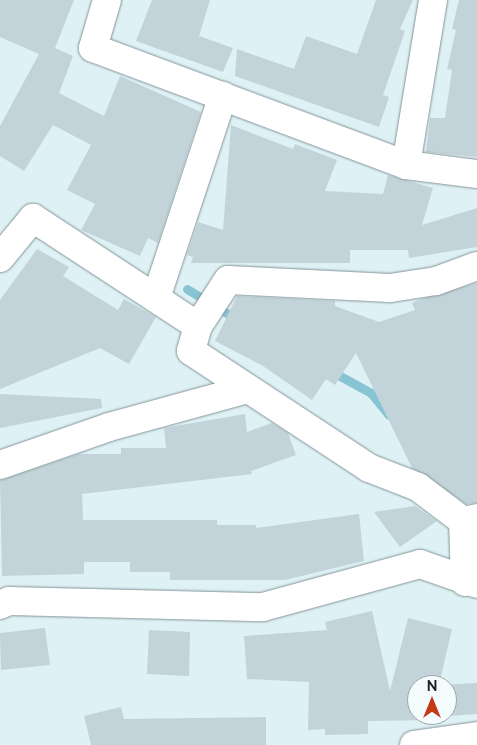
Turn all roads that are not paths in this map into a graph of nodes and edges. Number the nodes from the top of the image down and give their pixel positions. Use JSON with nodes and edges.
{"nodes":[{"id":1,"x":107,"y":0,"type":"edge"},
{"id":2,"x":433,"y":0,"type":"edge"},
{"id":3,"x":223,"y":96,"type":"junction"},
{"id":4,"x":406,"y":165,"type":"junction"},
{"id":5,"x":477,"y":174,"type":"edge"},
{"id":6,"x":0,"y":258,"type":"edge"},
{"id":7,"x":477,"y":266,"type":"edge"},
{"id":8,"x":156,"y":298,"type":"junction"},
{"id":9,"x":198,"y":326,"type":"junction"},
{"id":10,"x":244,"y":390,"type":"junction"},
{"id":11,"x":0,"y":465,"type":"edge"},
{"id":12,"x":470,"y":519,"type":"edge"},
{"id":13,"x":471,"y":583,"type":"edge"},
{"id":14,"x":0,"y":605,"type":"edge"},
{"id":15,"x":477,"y":736,"type":"edge"},
{"id":16,"x":414,"y":745,"type":"edge"}],
"edges":[{"from":1,"to":3,"type":"street"},
{"from":2,"to":4,"type":"street"},
{"from":3,"to":4,"type":"street"},
{"from":3,"to":8,"type":"street"},
{"from":4,"to":5,"type":"street"},
{"from":6,"to":8,"type":"street"},
{"from":7,"to":9,"type":"street"},
{"from":8,"to":9,"type":"street"},
{"from":9,"to":10,"type":"street"},
{"from":10,"to":11,"type":"street"},
{"from":10,"to":12,"type":"street"},
{"from":12,"to":13,"type":"street"},
{"from":13,"to":14,"type":"street"},
{"from":15,"to":16,"type":"street"}]}
